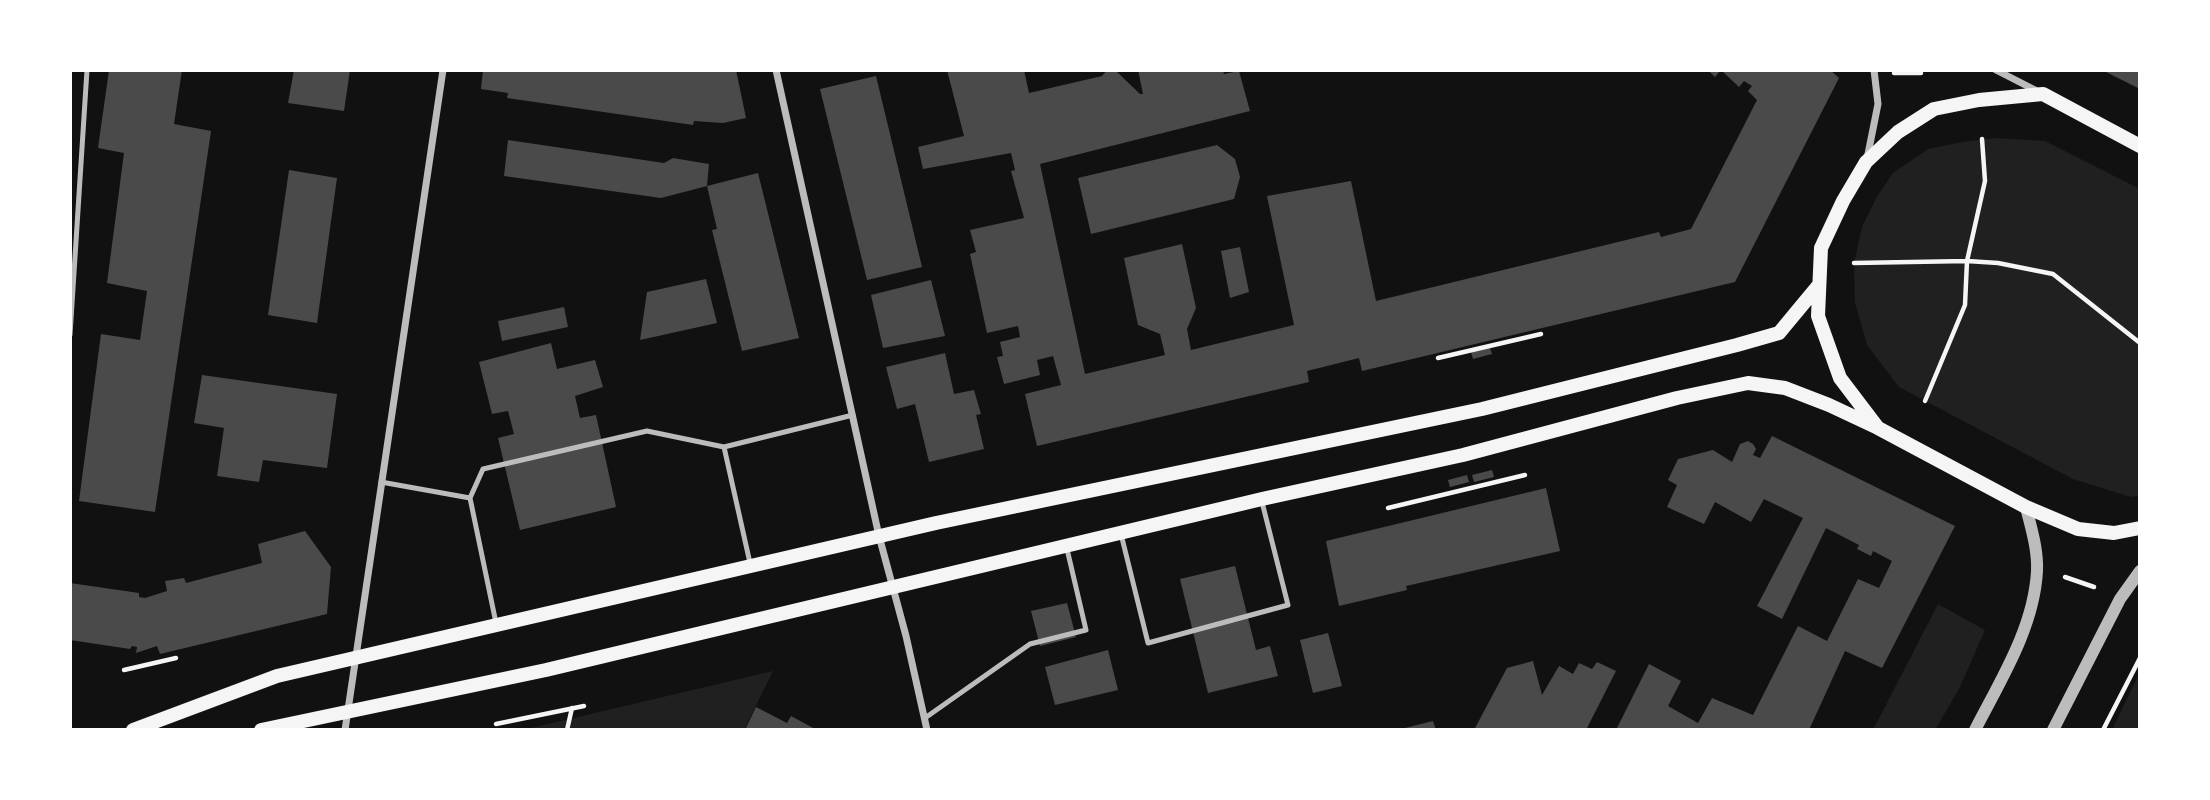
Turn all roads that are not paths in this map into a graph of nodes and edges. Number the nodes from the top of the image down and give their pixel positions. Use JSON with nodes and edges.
{"nodes":[{"id":1,"x":87,"y":70,"type":"edge"},
{"id":2,"x":443,"y":70,"type":"edge"},
{"id":3,"x":776,"y":70,"type":"edge"},
{"id":4,"x":1874,"y":70,"type":"edge"},
{"id":5,"x":1996,"y":70,"type":"edge"},
{"id":6,"x":2043,"y":94,"type":"junction"},
{"id":7,"x":2140,"y":146,"type":"edge"},
{"id":8,"x":1866,"y":162,"type":"junction"},
{"id":9,"x":1818,"y":286,"type":"junction"},
{"id":10,"x":72,"y":303,"type":"edge"},
{"id":11,"x":70,"y":335,"type":"edge"},
{"id":12,"x":853,"y":415,"type":"junction"},
{"id":13,"x":1878,"y":428,"type":"junction"},
{"id":14,"x":724,"y":447,"type":"junction"},
{"id":15,"x":382,"y":482,"type":"junction"},
{"id":16,"x":470,"y":498,"type":"junction"},
{"id":17,"x":1262,"y":499,"type":"junction"},
{"id":18,"x":2026,"y":507,"type":"junction"},
{"id":19,"x":2140,"y":528,"type":"edge"},
{"id":20,"x":1121,"y":534,"type":"junction"},
{"id":21,"x":879,"y":536,"type":"junction"},
{"id":22,"x":1066,"y":547,"type":"junction"},
{"id":23,"x":751,"y":566,"type":"junction"},
{"id":24,"x":2140,"y":571,"type":"edge"},
{"id":25,"x":893,"y":587,"type":"junction"},
{"id":26,"x":496,"y":626,"type":"junction"},
{"id":27,"x":355,"y":659,"type":"junction"},
{"id":28,"x":348,"y":711,"type":"junction"},
{"id":29,"x":925,"y":718,"type":"junction"},
{"id":30,"x":133,"y":730,"type":"edge"},
{"id":31,"x":261,"y":730,"type":"edge"},
{"id":32,"x":345,"y":730,"type":"edge"},
{"id":33,"x":927,"y":730,"type":"edge"},
{"id":34,"x":1975,"y":730,"type":"edge"},
{"id":35,"x":2053,"y":730,"type":"edge"}],
"edges":[{"from":1,"to":10,"type":"lane"},
{"from":2,"to":15,"type":"street"},
{"from":3,"to":12,"type":"street"},
{"from":4,"to":8,"type":"street"},
{"from":5,"to":6,"type":"street"},
{"from":6,"to":7,"type":"main road"},
{"from":6,"to":8,"type":"main road"},
{"from":8,"to":9,"type":"main road"},
{"from":9,"to":13,"type":"main road"},
{"from":9,"to":21,"type":"main road"},
{"from":10,"to":11,"type":"lane"},
{"from":12,"to":14,"type":"lane"},
{"from":12,"to":21,"type":"street"},
{"from":13,"to":17,"type":"main road"},
{"from":13,"to":18,"type":"main road"},
{"from":14,"to":16,"type":"lane"},
{"from":14,"to":23,"type":"lane"},
{"from":15,"to":16,"type":"lane"},
{"from":15,"to":27,"type":"street"},
{"from":16,"to":26,"type":"lane"},
{"from":17,"to":20,"type":"main road"},
{"from":17,"to":20,"type":"lane"},
{"from":18,"to":19,"type":"main road"},
{"from":18,"to":34,"type":"street"},
{"from":20,"to":22,"type":"main road"},
{"from":21,"to":23,"type":"main road"},
{"from":21,"to":25,"type":"street"},
{"from":22,"to":25,"type":"main road"},
{"from":22,"to":29,"type":"lane"},
{"from":23,"to":26,"type":"main road"},
{"from":24,"to":35,"type":"street"},
{"from":25,"to":28,"type":"main road"},
{"from":25,"to":29,"type":"street"},
{"from":26,"to":27,"type":"main road"},
{"from":27,"to":28,"type":"street"},
{"from":27,"to":30,"type":"main road"},
{"from":28,"to":31,"type":"main road"},
{"from":28,"to":32,"type":"street"},
{"from":29,"to":33,"type":"street"}]}
